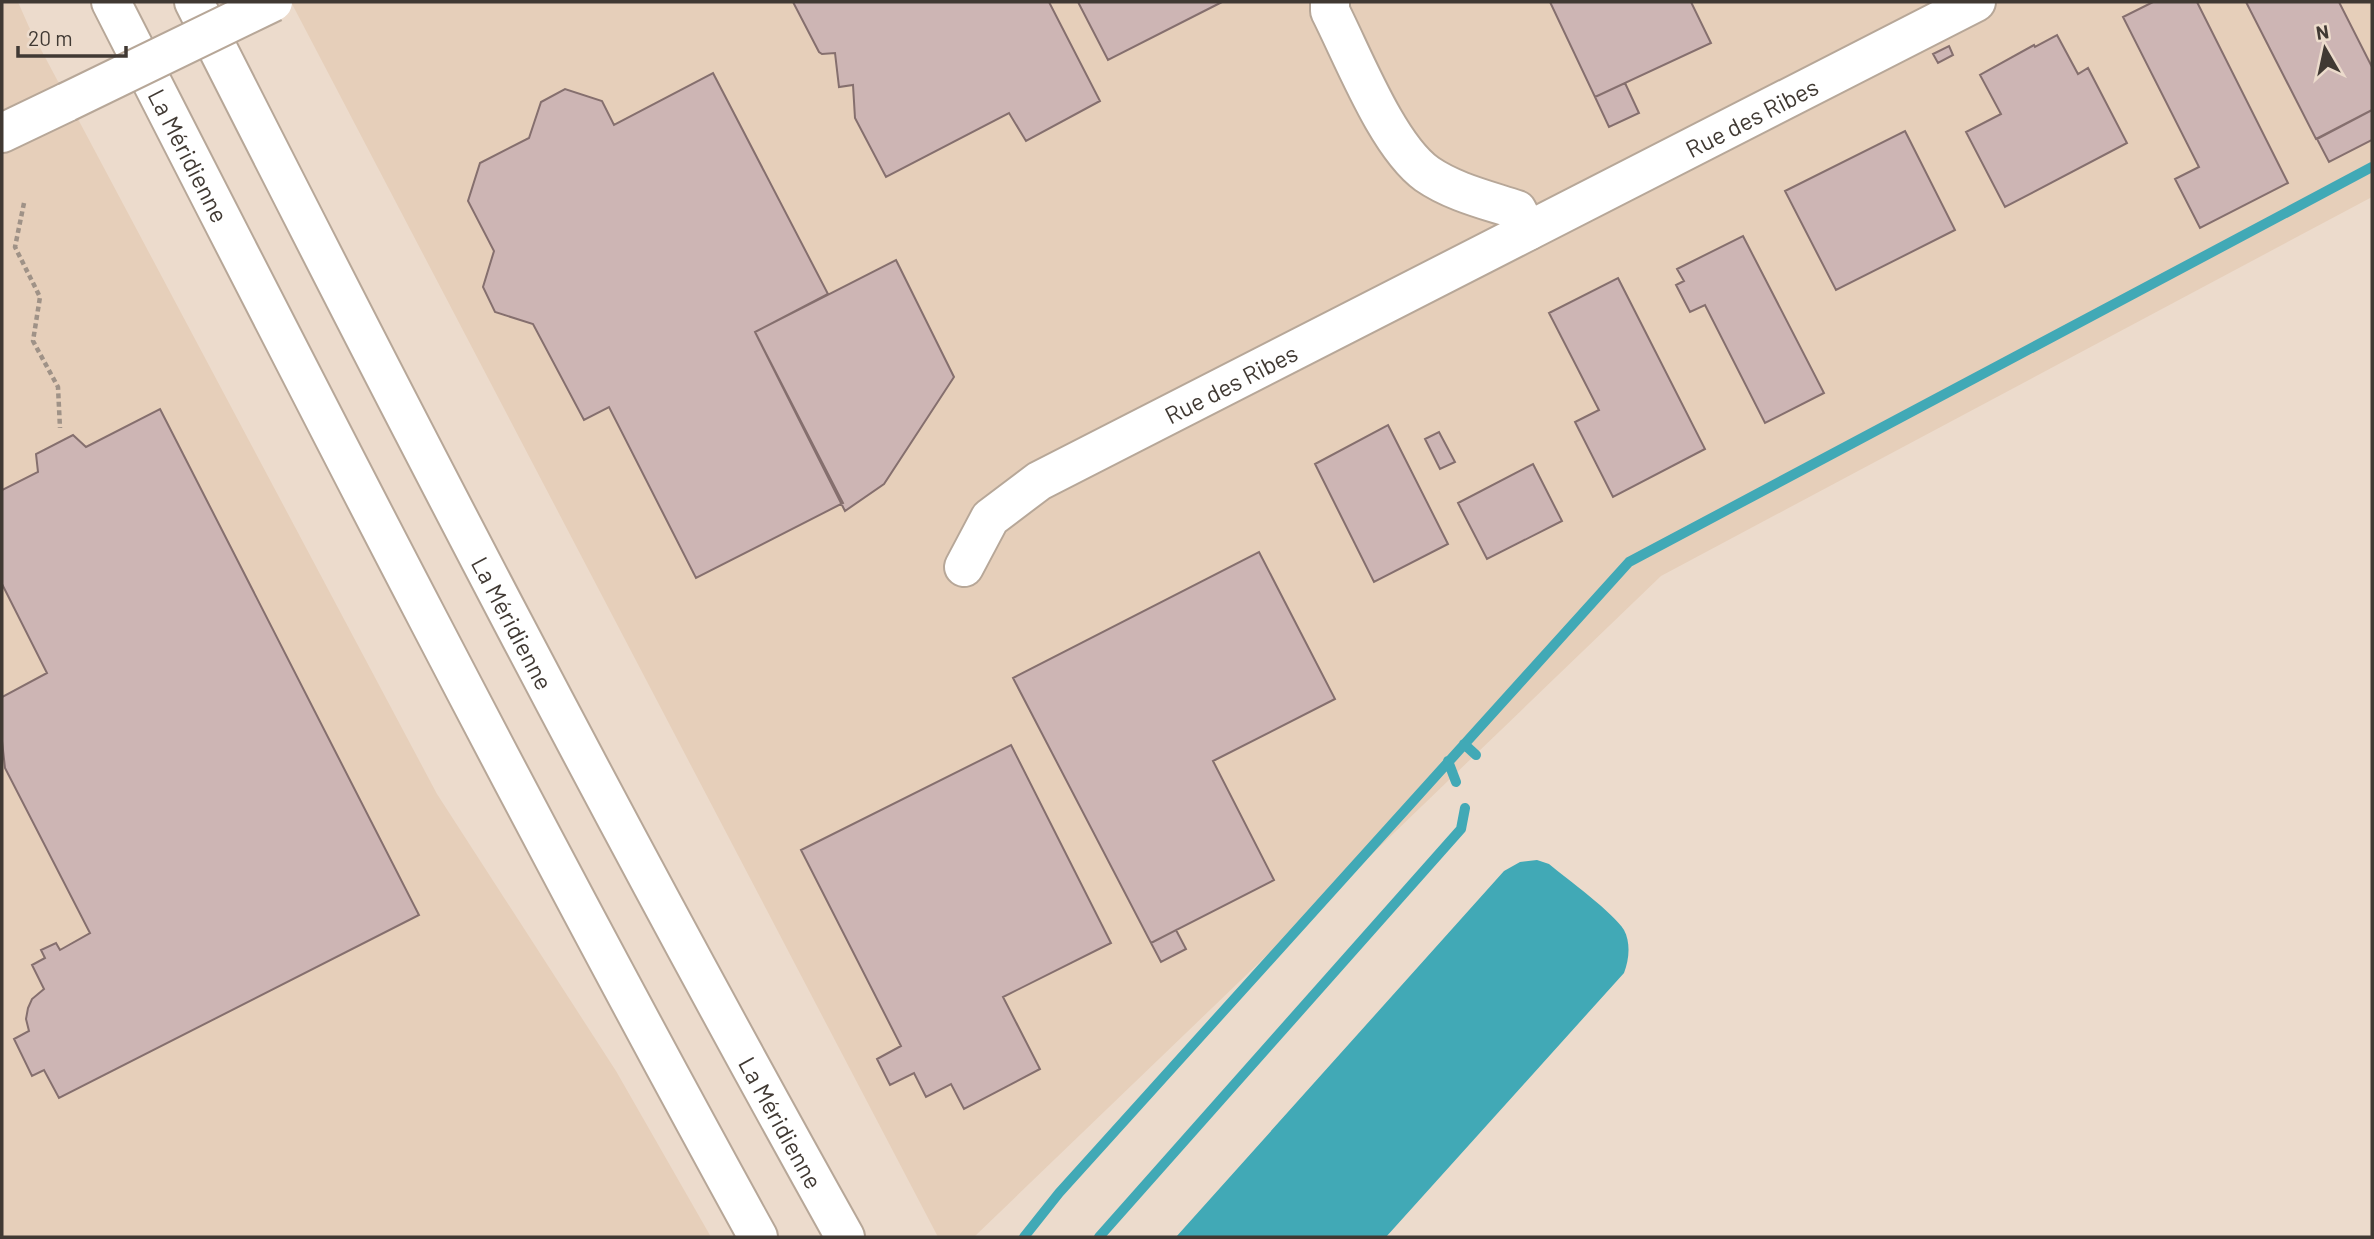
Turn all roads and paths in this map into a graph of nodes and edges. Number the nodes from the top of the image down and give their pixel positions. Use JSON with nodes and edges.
{"nodes":[{"id":1,"x":111,"y":2,"type":"edge"},
{"id":2,"x":194,"y":2,"type":"edge"},
{"id":3,"x":273,"y":2,"type":"edge"},
{"id":4,"x":1330,"y":2,"type":"edge"},
{"id":5,"x":1976,"y":2,"type":"edge"},
{"id":6,"x":64,"y":95,"type":"junction"},
{"id":7,"x":2,"y":118,"type":"edge"},
{"id":8,"x":2,"y":133,"type":"edge"},
{"id":9,"x":24,"y":204,"type":"dead end"},
{"id":10,"x":1528,"y":231,"type":"junction"},
{"id":11,"x":60,"y":428,"type":"dead end"},
{"id":12,"x":964,"y":567,"type":"dead end"},
{"id":13,"x":758,"y":1237,"type":"edge"},
{"id":14,"x":845,"y":1237,"type":"edge"}],
"edges":[{"from":1,"to":13,"type":"main road","name":"La Méridienne"},
{"from":2,"to":14,"type":"main road","name":"La Méridienne"},
{"from":3,"to":6,"type":"main road","bridge":true},
{"from":4,"to":10,"type":"main road"},
{"from":5,"to":10,"type":"main road","name":"Rue des Ribes"},
{"from":6,"to":7,"type":"main road"},
{"from":6,"to":8,"type":"main road"},
{"from":9,"to":11,"type":"path"},
{"from":10,"to":12,"type":"main road","name":"Rue des Ribes"}]}
